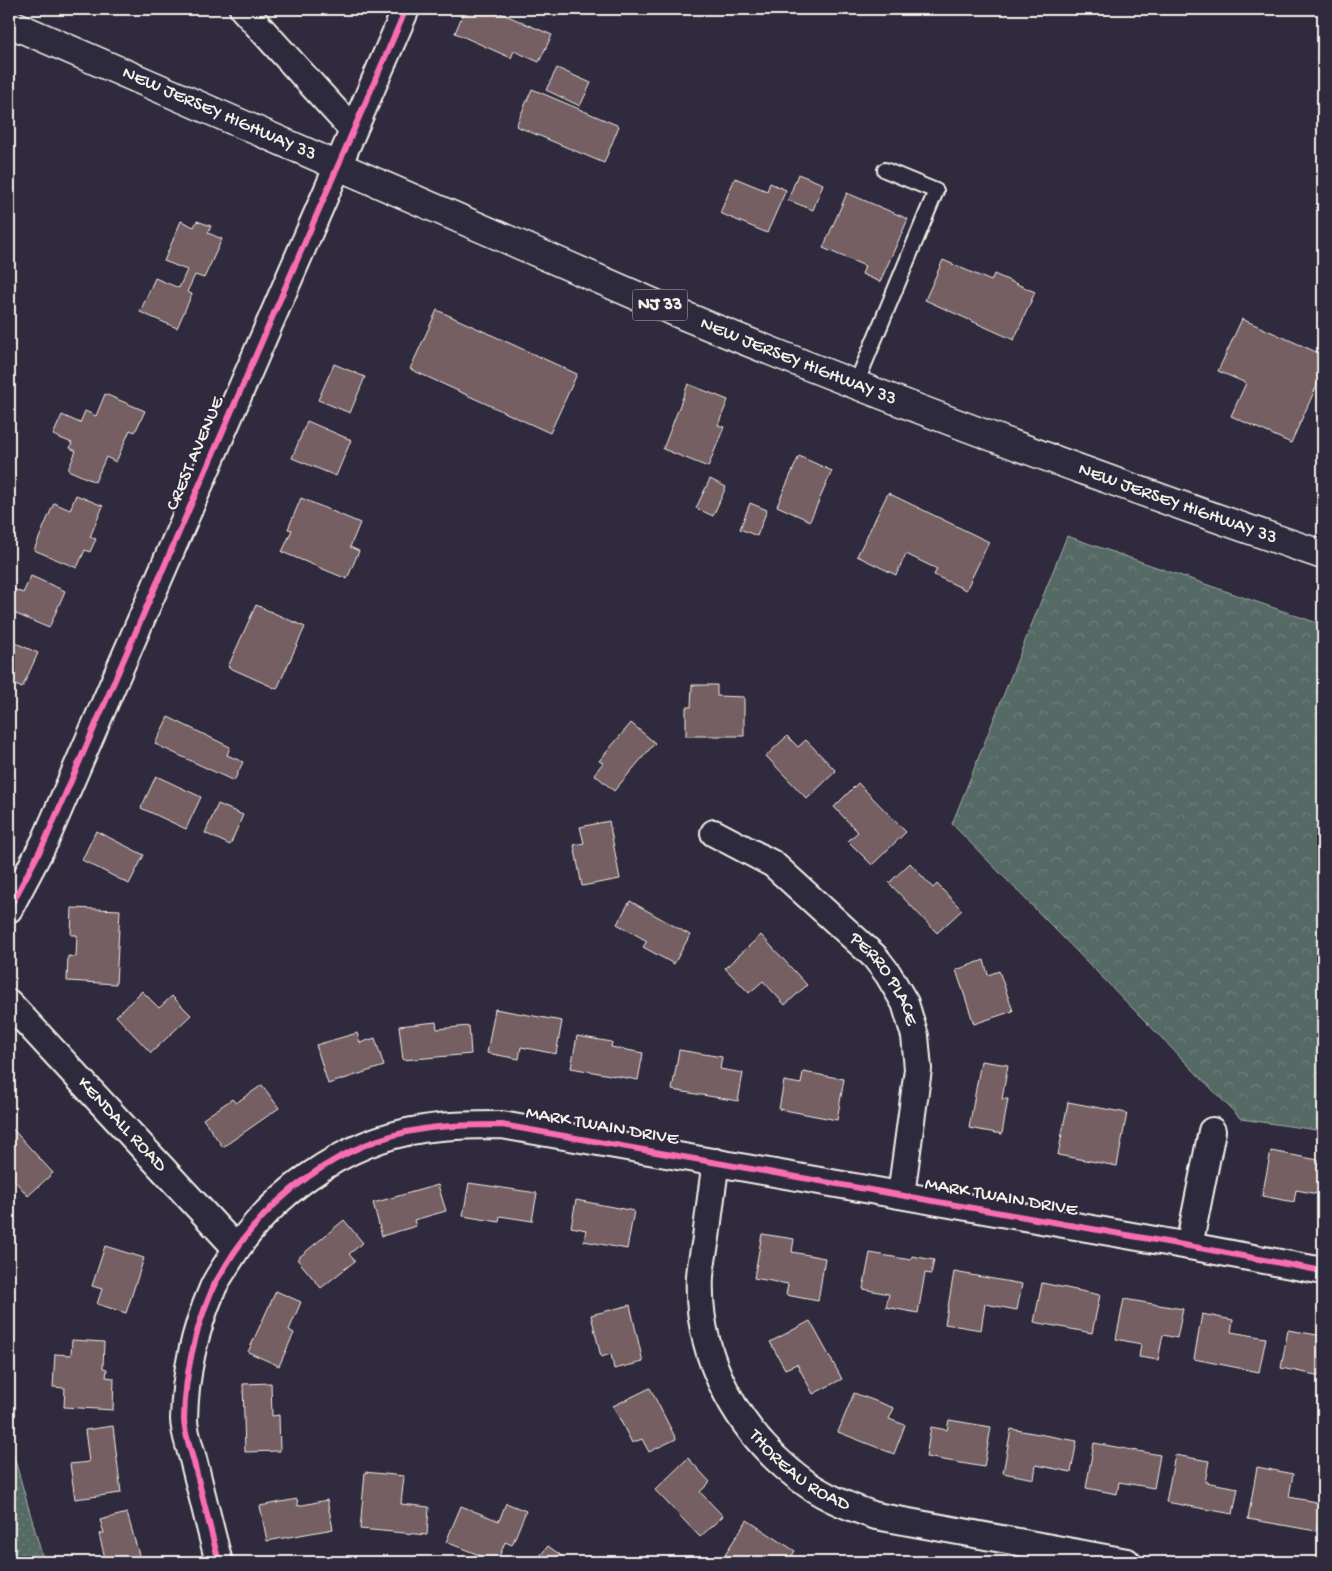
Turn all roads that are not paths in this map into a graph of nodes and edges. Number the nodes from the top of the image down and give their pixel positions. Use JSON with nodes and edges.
{"nodes":[{"id":1,"x":243,"y":9,"type":"edge"},
{"id":2,"x":406,"y":9,"type":"edge"},
{"id":3,"x":9,"y":23,"type":"edge"},
{"id":4,"x":353,"y":130,"type":"junction"},
{"id":5,"x":338,"y":165,"type":"junction"},
{"id":6,"x":885,"y":170,"type":"dead end"},
{"id":7,"x":856,"y":384,"type":"junction"},
{"id":8,"x":1323,"y":555,"type":"edge"},
{"id":9,"x":714,"y":833,"type":"dead end"},
{"id":10,"x":9,"y":909,"type":"edge"},
{"id":11,"x":9,"y":1002,"type":"edge"},
{"id":12,"x":1212,"y":1131,"type":"dead end"},
{"id":13,"x":716,"y":1162,"type":"junction"},
{"id":14,"x":901,"y":1195,"type":"junction"},
{"id":15,"x":1189,"y":1246,"type":"junction"},
{"id":16,"x":236,"y":1248,"type":"junction"},
{"id":17,"x":1323,"y":1271,"type":"edge"},
{"id":18,"x":219,"y":1562,"type":"edge"},
{"id":19,"x":1127,"y":1562,"type":"edge"}],
"edges":[{"from":1,"to":4,"type":"street"},
{"from":2,"to":4,"type":"street","name":"CREST AVENUE"},
{"from":3,"to":5,"type":"main road","name":"NEW JERSEY HIGHWAY 33","number":"NJ 33"},
{"from":4,"to":5,"type":"street","name":"CREST AVENUE"},
{"from":5,"to":7,"type":"main road","name":"NEW JERSEY HIGHWAY 33","number":"NJ 33"},
{"from":5,"to":10,"type":"street","name":"CREST AVENUE"},
{"from":6,"to":7,"type":"lane"},
{"from":7,"to":8,"type":"main road","name":"NEW JERSEY HIGHWAY 33","number":"NJ 33"},
{"from":9,"to":14,"type":"street","name":"PERRO PLACE"},
{"from":11,"to":16,"type":"street","name":"KENDALL ROAD"},
{"from":12,"to":15,"type":"street"},
{"from":13,"to":14,"type":"street","name":"MARK TWAIN DRIVE"},
{"from":13,"to":16,"type":"street","name":"MARK TWAIN DRIVE"},
{"from":13,"to":19,"type":"street","name":"THOREAU ROAD"},
{"from":14,"to":15,"type":"street","name":"MARK TWAIN DRIVE"},
{"from":15,"to":17,"type":"street","name":"MARK TWAIN DRIVE"},
{"from":16,"to":18,"type":"street","name":"MARK TWAIN DRIVE"}]}
